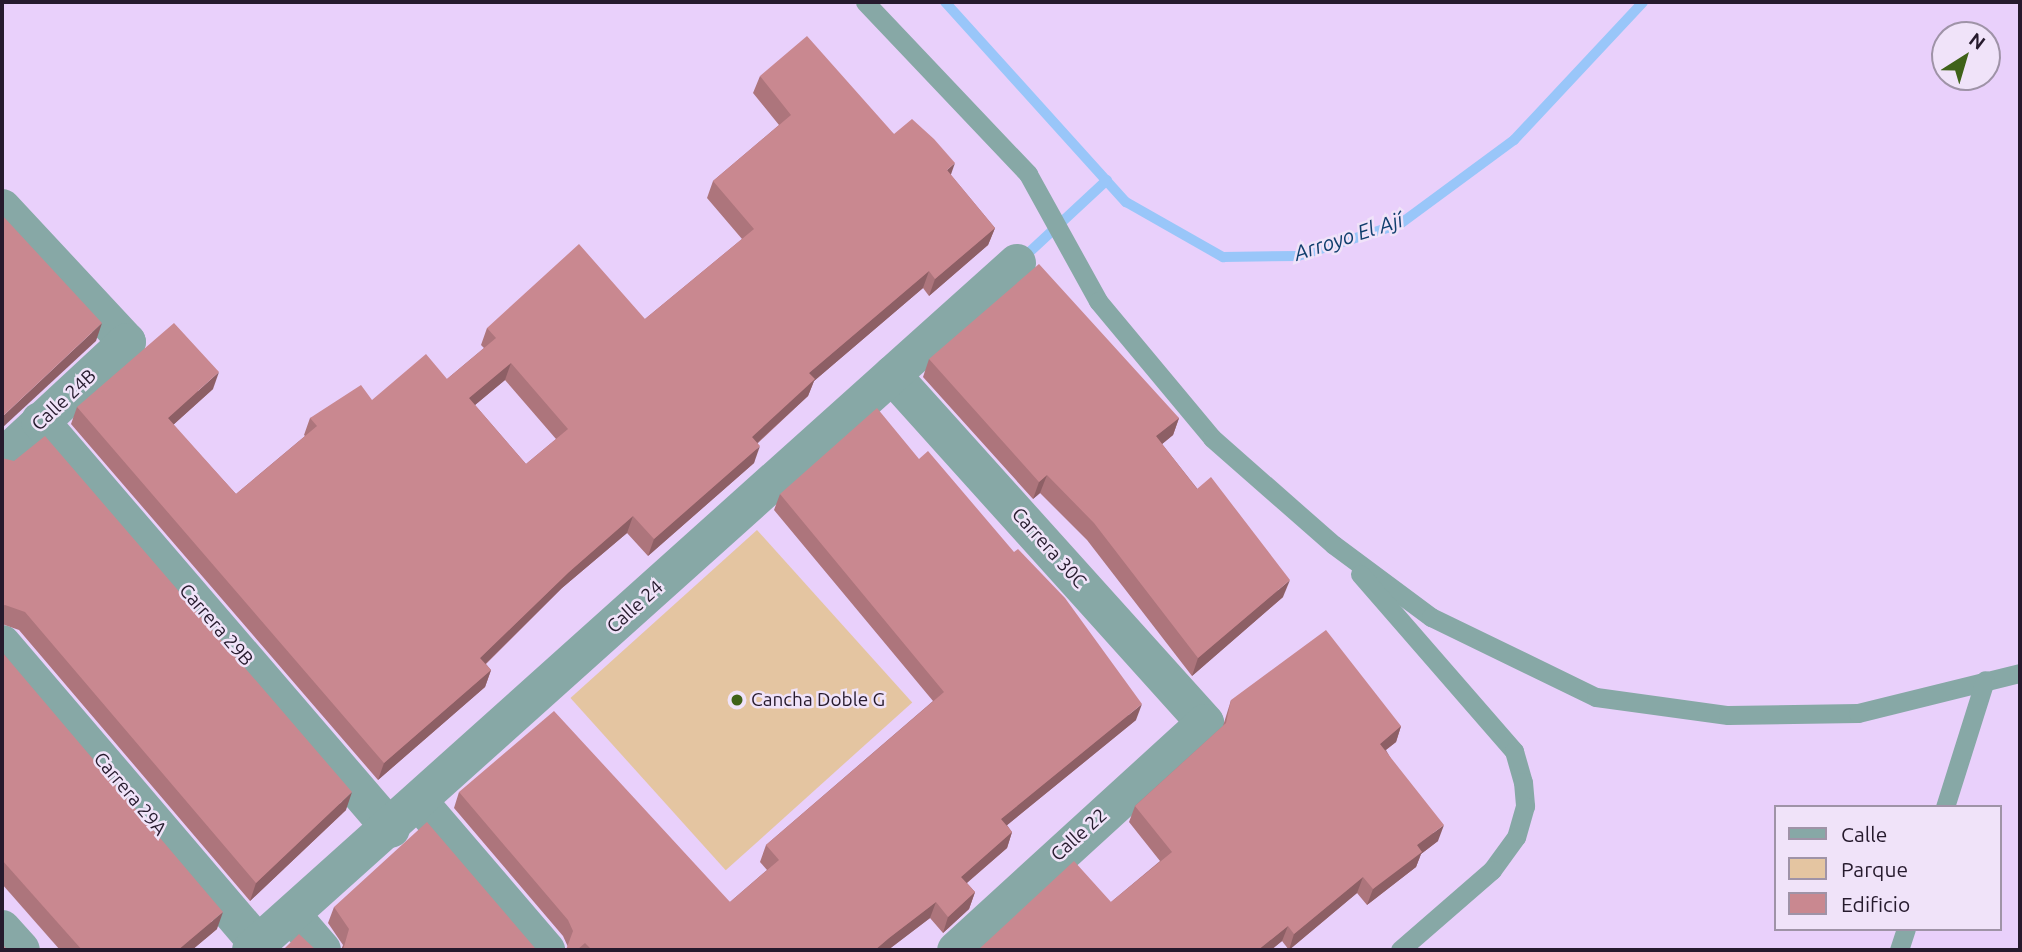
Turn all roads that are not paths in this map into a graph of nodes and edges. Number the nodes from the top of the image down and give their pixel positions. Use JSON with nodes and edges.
{"nodes":[{"id":1,"x":865,"y":2,"type":"edge"},
{"id":2,"x":2,"y":208,"type":"edge"},
{"id":3,"x":1017,"y":263,"type":"dead end"},
{"id":4,"x":892,"y":375,"type":"junction"},
{"id":5,"x":40,"y":421,"type":"junction"},
{"id":6,"x":2,"y":458,"type":"edge"},
{"id":7,"x":1334,"y":545,"type":"junction"},
{"id":8,"x":2,"y":644,"type":"edge"},
{"id":9,"x":2020,"y":673,"type":"edge"},
{"id":10,"x":1985,"y":680,"type":"junction"},
{"id":11,"x":1205,"y":723,"type":"joint"},
{"id":12,"x":420,"y":803,"type":"junction"},
{"id":13,"x":1946,"y":805,"type":"edge"},
{"id":14,"x":391,"y":829,"type":"junction"},
{"id":15,"x":292,"y":915,"type":"junction"},
{"id":16,"x":2,"y":929,"type":"edge"},
{"id":17,"x":1905,"y":931,"type":"edge"},
{"id":18,"x":255,"y":947,"type":"edge"},
{"id":19,"x":21,"y":950,"type":"edge"},
{"id":20,"x":322,"y":950,"type":"edge"},
{"id":21,"x":546,"y":950,"type":"edge"},
{"id":22,"x":956,"y":950,"type":"edge"},
{"id":23,"x":1401,"y":950,"type":"edge"},
{"id":24,"x":1899,"y":950,"type":"edge"}],
"edges":[{"from":1,"to":7,"type":"lane"},
{"from":2,"to":5,"type":"street","name":"Calle 24B"},
{"from":3,"to":4,"type":"street","name":"Calle 24"},
{"from":4,"to":11,"type":"street","name":"Carrera 30C"},
{"from":4,"to":12,"type":"street","name":"Calle 24"},
{"from":5,"to":6,"type":"street","name":"Calle 24B"},
{"from":5,"to":14,"type":"street","name":"Carrera 29B"},
{"from":7,"to":10,"type":"lane"},
{"from":7,"to":23,"type":"lane"},
{"from":8,"to":18,"type":"street","name":"Carrera 29A"},
{"from":9,"to":10,"type":"lane"},
{"from":10,"to":13,"type":"lane"},
{"from":11,"to":22,"type":"street","name":"Calle 22"},
{"from":12,"to":14,"type":"street","name":"Calle 24"},
{"from":12,"to":21,"type":"street"},
{"from":14,"to":15,"type":"street","name":"Calle 24"},
{"from":15,"to":18,"type":"street","name":"Calle 24"},
{"from":15,"to":20,"type":"street"},
{"from":16,"to":19,"type":"street"},
{"from":17,"to":24,"type":"lane"}]}
